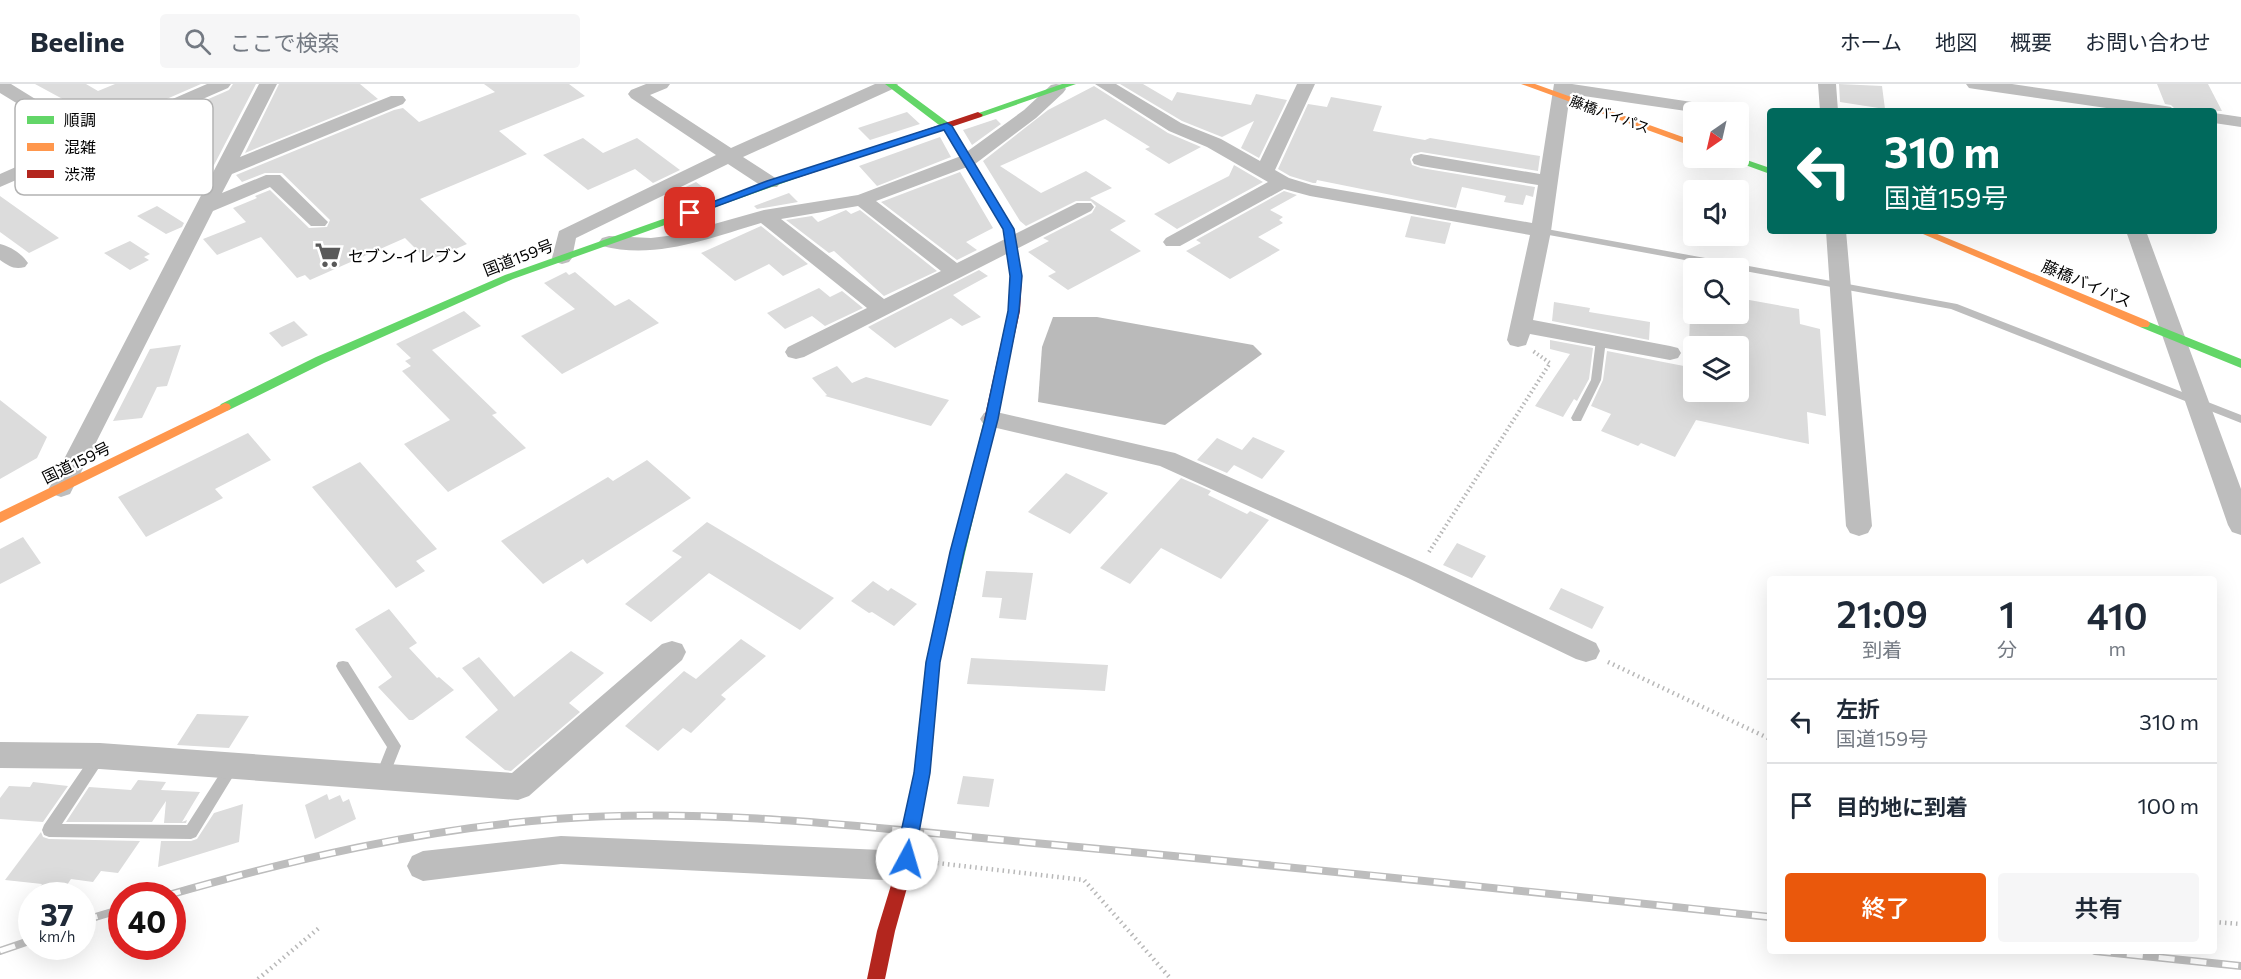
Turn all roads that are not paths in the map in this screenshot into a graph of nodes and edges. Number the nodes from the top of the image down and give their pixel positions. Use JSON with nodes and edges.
{"nodes":[{"id":1,"x":176,"y":84,"type":"edge"},
{"id":2,"x":222,"y":84,"type":"edge"},
{"id":3,"x":268,"y":84,"type":"edge"},
{"id":4,"x":661,"y":84,"type":"edge"},
{"id":5,"x":890,"y":84,"type":"edge"},
{"id":6,"x":1104,"y":84,"type":"edge"},
{"id":7,"x":1306,"y":84,"type":"edge"},
{"id":8,"x":1526,"y":84,"type":"edge"},
{"id":9,"x":1827,"y":84,"type":"edge"},
{"id":10,"x":1975,"y":84,"type":"edge"},
{"id":11,"x":0,"y":85,"type":"edge"},
{"id":12,"x":1064,"y":86,"type":"edge"},
{"id":13,"x":1562,"y":89,"type":"edge"},
{"id":14,"x":195,"y":96,"type":"junction"},
{"id":15,"x":2086,"y":98,"type":"edge"},
{"id":16,"x":23,"y":99,"type":"edge"},
{"id":17,"x":188,"y":99,"type":"edge"},
{"id":18,"x":397,"y":100,"type":"dead end"},
{"id":19,"x":1683,"y":106,"type":"edge"},
{"id":20,"x":1829,"y":108,"type":"edge"},
{"id":21,"x":2147,"y":108,"type":"edge"},
{"id":22,"x":2217,"y":118,"type":"edge"},
{"id":23,"x":2241,"y":122,"type":"edge"},
{"id":24,"x":947,"y":126,"type":"junction"},
{"id":25,"x":1683,"y":139,"type":"edge"},
{"id":26,"x":729,"y":156,"type":"junction"},
{"id":27,"x":968,"y":160,"type":"junction"},
{"id":28,"x":1421,"y":160,"type":"dead end"},
{"id":29,"x":1749,"y":164,"type":"edge"},
{"id":30,"x":224,"y":170,"type":"junction"},
{"id":31,"x":1767,"y":170,"type":"edge"},
{"id":32,"x":1264,"y":172,"type":"junction"},
{"id":33,"x":15,"y":174,"type":"edge"},
{"id":34,"x":0,"y":181,"type":"edge"},
{"id":35,"x":1548,"y":181,"type":"junction"},
{"id":36,"x":1282,"y":182,"type":"junction"},
{"id":37,"x":770,"y":183,"type":"junction"},
{"id":38,"x":213,"y":191,"type":"edge"},
{"id":39,"x":211,"y":195,"type":"edge"},
{"id":40,"x":861,"y":200,"type":"junction"},
{"id":41,"x":205,"y":207,"type":"junction"},
{"id":42,"x":1084,"y":207,"type":"dead end"},
{"id":43,"x":764,"y":216,"type":"junction"},
{"id":44,"x":318,"y":222,"type":"dead end"},
{"id":45,"x":1541,"y":231,"type":"junction"},
{"id":46,"x":1836,"y":234,"type":"edge"},
{"id":47,"x":1928,"y":234,"type":"edge"},
{"id":48,"x":2137,"y":234,"type":"edge"},
{"id":49,"x":609,"y":242,"type":"junction"},
{"id":50,"x":1173,"y":242,"type":"dead end"},
{"id":51,"x":1011,"y":244,"type":"junction"},
{"id":52,"x":0,"y":250,"type":"edge"},
{"id":53,"x":562,"y":258,"type":"junction"},
{"id":54,"x":18,"y":263,"type":"dead end"},
{"id":55,"x":955,"y":272,"type":"junction"},
{"id":56,"x":1839,"y":285,"type":"junction"},
{"id":57,"x":881,"y":308,"type":"junction"},
{"id":58,"x":2176,"y":338,"type":"junction"},
{"id":59,"x":1601,"y":340,"type":"junction"},
{"id":60,"x":796,"y":352,"type":"dead end"},
{"id":61,"x":1670,"y":352,"type":"dead end"},
{"id":62,"x":2241,"y":364,"type":"edge"},
{"id":63,"x":2196,"y":400,"type":"junction"},
{"id":64,"x":1577,"y":418,"type":"dead end"},
{"id":65,"x":992,"y":419,"type":"junction"},
{"id":66,"x":2241,"y":419,"type":"edge"},
{"id":67,"x":61,"y":488,"type":"junction"},
{"id":68,"x":0,"y":518,"type":"edge"},
{"id":69,"x":2241,"y":525,"type":"edge"},
{"id":70,"x":1859,"y":526,"type":"dead end"},
{"id":71,"x":1586,"y":651,"type":"road end"},
{"id":72,"x":672,"y":652,"type":"dead end"},
{"id":73,"x":343,"y":666,"type":"dead end"},
{"id":74,"x":0,"y":755,"type":"edge"},
{"id":75,"x":100,"y":756,"type":"junction"},
{"id":76,"x":233,"y":764,"type":"junction"},
{"id":77,"x":381,"y":777,"type":"junction"},
{"id":78,"x":906,"y":862,"type":"junction"},
{"id":79,"x":423,"y":866,"type":"dead end"},
{"id":80,"x":876,"y":979,"type":"edge"}],
"edges":[{"from":1,"to":14,"type":"street"},
{"from":2,"to":14,"type":"street"},
{"from":3,"to":30,"type":"street"},
{"from":4,"to":26,"type":"street"},
{"from":5,"to":24,"type":"main road"},
{"from":5,"to":26,"type":"street"},
{"from":6,"to":32,"type":"street"},
{"from":7,"to":32,"type":"street"},
{"from":8,"to":13,"type":"main road","name":"藤橋バイパス"},
{"from":9,"to":20,"type":"street"},
{"from":10,"to":15,"type":"street"},
{"from":11,"to":16,"type":"street"},
{"from":12,"to":24,"type":"main road","name":"国道159号"},
{"from":12,"to":27,"type":"street"},
{"from":13,"to":19,"type":"street"},
{"from":13,"to":25,"type":"main road","name":"藤橋バイパス"},
{"from":13,"to":35,"type":"street"},
{"from":14,"to":17,"type":"street"},
{"from":15,"to":21,"type":"street"},
{"from":18,"to":30,"type":"street"},
{"from":22,"to":23,"type":"street"},
{"from":24,"to":27,"type":"main road"},
{"from":24,"to":37,"type":"main road","name":"国道159号"},
{"from":26,"to":37,"type":"street"},
{"from":26,"to":53,"type":"street"},
{"from":27,"to":40,"type":"street"},
{"from":27,"to":51,"type":"main road"},
{"from":28,"to":35,"type":"street"},
{"from":29,"to":31,"type":"main road"},
{"from":30,"to":38,"type":"street"},
{"from":32,"to":36,"type":"street"},
{"from":33,"to":34,"type":"street"},
{"from":35,"to":45,"type":"street"},
{"from":36,"to":45,"type":"street"},
{"from":36,"to":50,"type":"street"},
{"from":37,"to":49,"type":"main road","name":"国道159号"},
{"from":39,"to":41,"type":"street"},
{"from":40,"to":43,"type":"street"},
{"from":40,"to":55,"type":"street"},
{"from":41,"to":44,"type":"street"},
{"from":41,"to":67,"type":"street"},
{"from":42,"to":51,"type":"street"},
{"from":43,"to":49,"type":"street"},
{"from":43,"to":57,"type":"street"},
{"from":45,"to":56,"type":"lane"},
{"from":45,"to":59,"type":"street"},
{"from":46,"to":56,"type":"street"},
{"from":47,"to":58,"type":"main road","name":"藤橋バイパス"},
{"from":48,"to":58,"type":"street"},
{"from":49,"to":53,"type":"main road","name":"国道159号"},
{"from":51,"to":55,"type":"street"},
{"from":51,"to":65,"type":"main road"},
{"from":52,"to":54,"type":"street"},
{"from":53,"to":67,"type":"main road","name":"国道159号"},
{"from":55,"to":57,"type":"street"},
{"from":56,"to":63,"type":"lane"},
{"from":56,"to":70,"type":"street"},
{"from":57,"to":60,"type":"street"},
{"from":58,"to":62,"type":"main road","name":"藤橋バイパス"},
{"from":58,"to":63,"type":"street"},
{"from":59,"to":61,"type":"street"},
{"from":59,"to":64,"type":"lane"},
{"from":63,"to":66,"type":"lane"},
{"from":63,"to":69,"type":"street"},
{"from":65,"to":71,"type":"street"},
{"from":65,"to":78,"type":"main road"},
{"from":67,"to":68,"type":"main road","name":"国道159号"},
{"from":72,"to":77,"type":"street"},
{"from":73,"to":77,"type":"lane"},
{"from":74,"to":75,"type":"street"},
{"from":75,"to":76,"type":"street"},
{"from":75,"to":76,"type":"lane"},
{"from":76,"to":77,"type":"street"},
{"from":78,"to":79,"type":"street"},
{"from":78,"to":80,"type":"main road"}]}
